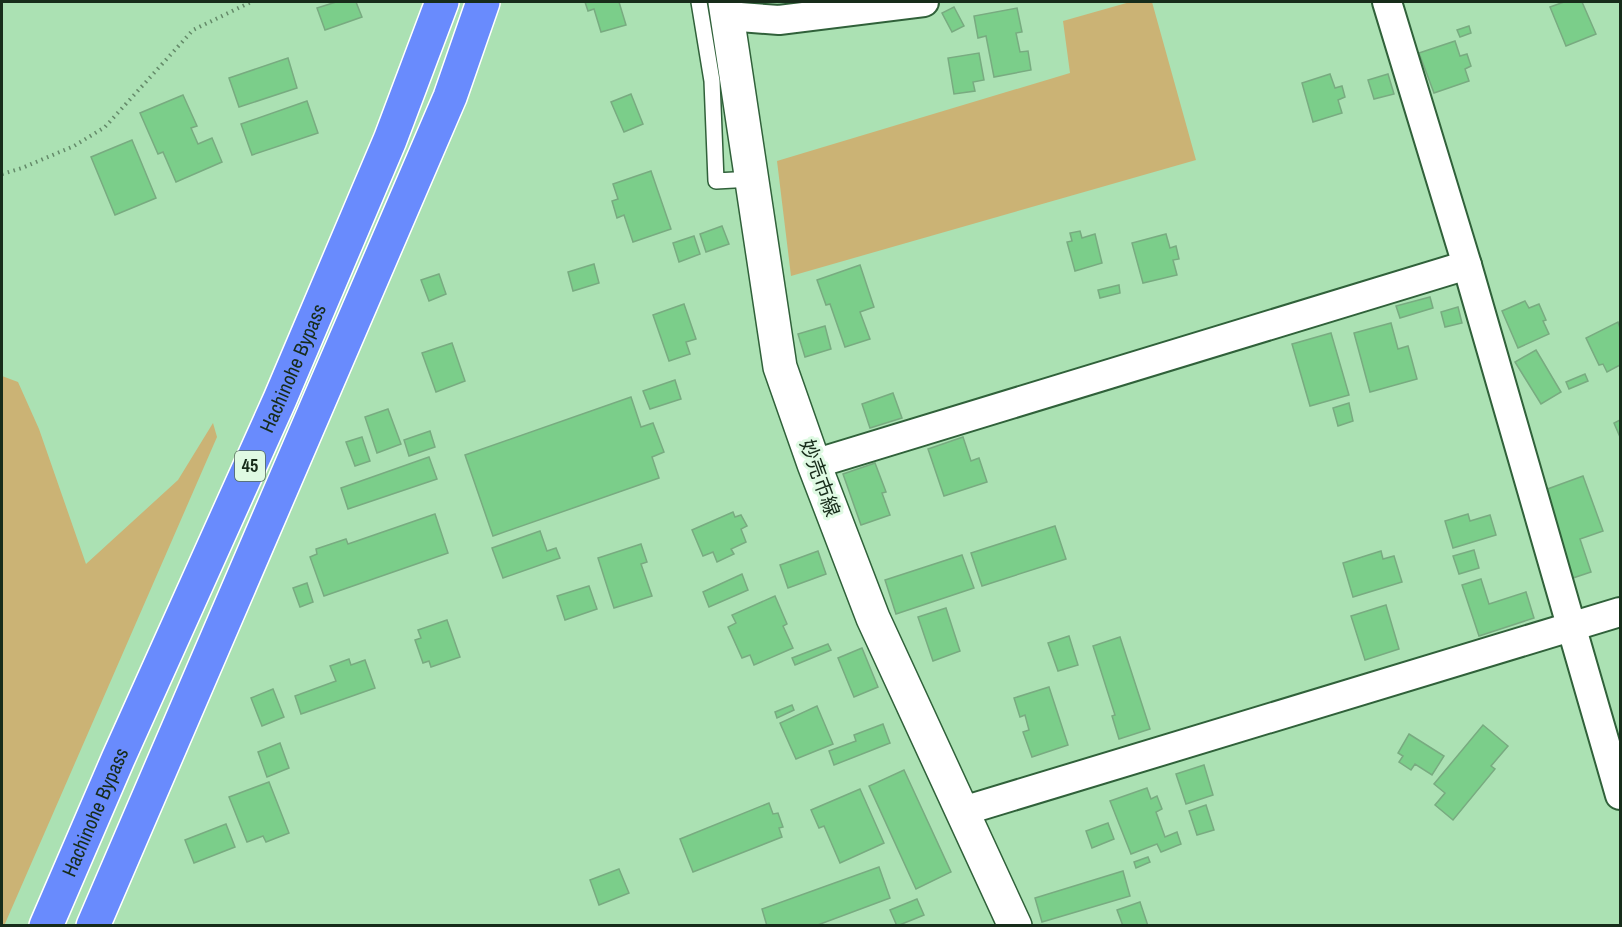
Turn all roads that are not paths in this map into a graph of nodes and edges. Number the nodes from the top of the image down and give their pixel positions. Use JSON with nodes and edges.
{"nodes":[{"id":1,"x":442,"y":2,"type":"edge"},
{"id":2,"x":483,"y":2,"type":"edge"},
{"id":3,"x":924,"y":2,"type":"edge"},
{"id":4,"x":1386,"y":2,"type":"edge"},
{"id":5,"x":717,"y":6,"type":"edge"},
{"id":6,"x":1467,"y":265,"type":"junction"},
{"id":7,"x":814,"y":464,"type":"junction"},
{"id":8,"x":1620,"y":612,"type":"edge"},
{"id":9,"x":1571,"y":626,"type":"junction"},
{"id":10,"x":1620,"y":795,"type":"edge"},
{"id":11,"x":963,"y":811,"type":"junction"},
{"id":12,"x":46,"y":926,"type":"edge"},
{"id":13,"x":93,"y":926,"type":"edge"},
{"id":14,"x":1015,"y":926,"type":"edge"}],
"edges":[{"from":1,"to":12,"type":"highway","name":"Hachinohe Bypass","number":"45"},
{"from":2,"to":13,"type":"highway","name":"Hachinohe Bypass","number":"45"},
{"from":3,"to":5,"type":"street"},
{"from":4,"to":6,"type":"street"},
{"from":5,"to":7,"type":"main road","name":"妙売市線"},
{"from":6,"to":7,"type":"street"},
{"from":6,"to":9,"type":"street"},
{"from":7,"to":11,"type":"main road","name":"妙売市線"},
{"from":8,"to":9,"type":"street"},
{"from":9,"to":10,"type":"street"},
{"from":9,"to":11,"type":"street"},
{"from":11,"to":14,"type":"main road","name":"妙売市線"}]}
